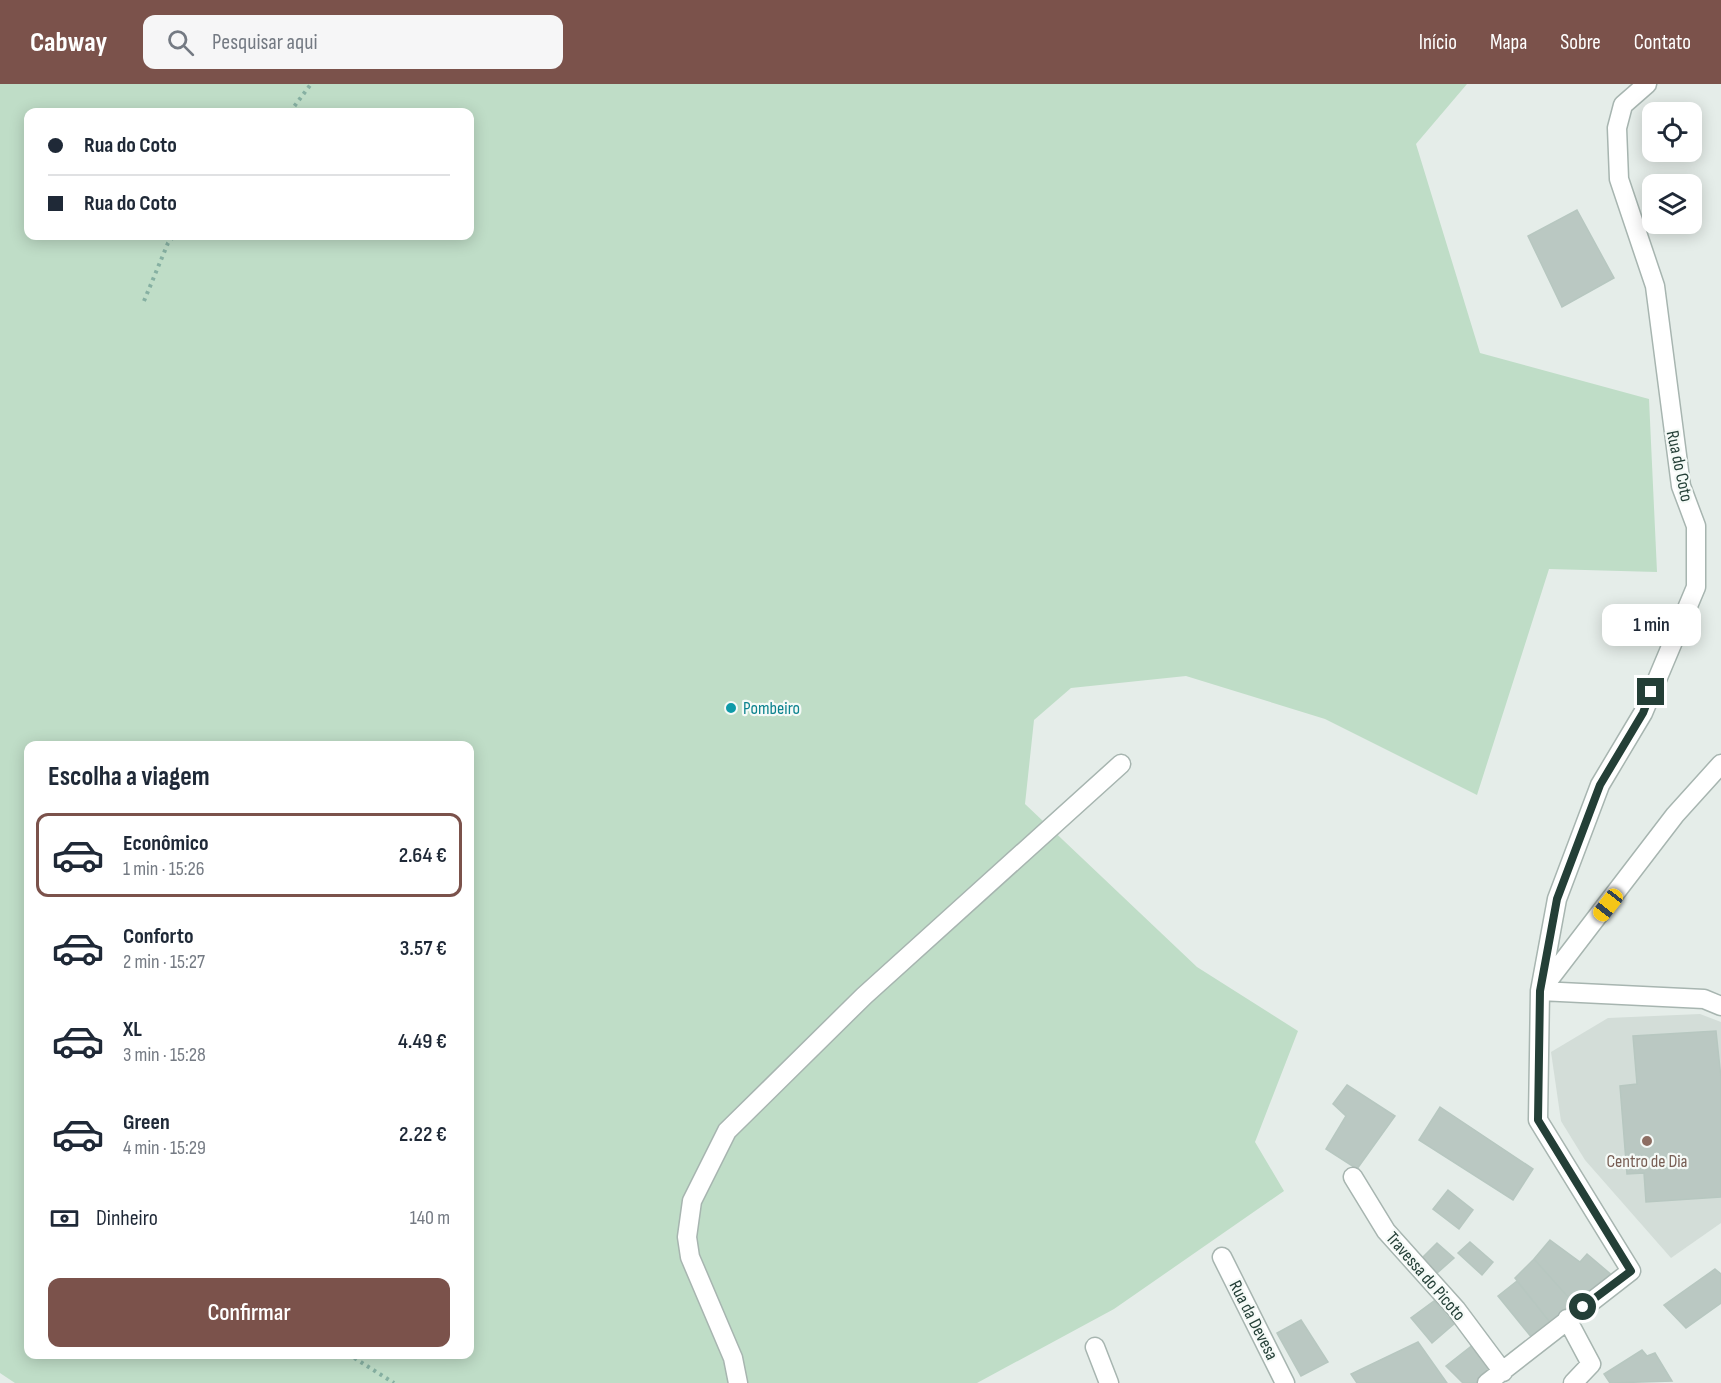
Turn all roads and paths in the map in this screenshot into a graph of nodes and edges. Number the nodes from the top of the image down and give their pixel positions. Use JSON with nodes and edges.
{"nodes":[{"id":1,"x":311,"y":84,"type":"edge"},
{"id":2,"x":1647,"y":84,"type":"edge"},
{"id":3,"x":293,"y":108,"type":"edge"},
{"id":4,"x":171,"y":240,"type":"edge"},
{"id":5,"x":144,"y":302,"type":"dead end"},
{"id":6,"x":1121,"y":764,"type":"dead end"},
{"id":7,"x":1721,"y":764,"type":"edge"},
{"id":8,"x":1540,"y":991,"type":"junction"},
{"id":9,"x":1721,"y":1006,"type":"edge"},
{"id":10,"x":1353,"y":1177,"type":"dead end"},
{"id":11,"x":1222,"y":1257,"type":"dead end"},
{"id":12,"x":1567,"y":1318,"type":"junction"},
{"id":13,"x":1095,"y":1347,"type":"dead end"},
{"id":14,"x":356,"y":1359,"type":"edge"},
{"id":15,"x":1503,"y":1372,"type":"junction"},
{"id":16,"x":393,"y":1383,"type":"edge"},
{"id":17,"x":738,"y":1383,"type":"edge"},
{"id":18,"x":1109,"y":1383,"type":"edge"},
{"id":19,"x":1285,"y":1383,"type":"edge"},
{"id":20,"x":1487,"y":1383,"type":"edge"},
{"id":21,"x":1573,"y":1383,"type":"edge"}],
"edges":[{"from":1,"to":3,"type":"path"},
{"from":2,"to":8,"type":"street","name":"Rua do Coto"},
{"from":4,"to":5,"type":"path"},
{"from":6,"to":17,"type":"street"},
{"from":7,"to":8,"type":"street"},
{"from":8,"to":9,"type":"street"},
{"from":8,"to":12,"type":"street","name":"Rua do Coto"},
{"from":10,"to":15,"type":"street","name":"Travessa do Picoto"},
{"from":11,"to":19,"type":"street","name":"Rua da Devesa"},
{"from":12,"to":15,"type":"street","name":"Rua do Coto"},
{"from":12,"to":21,"type":"street"},
{"from":13,"to":18,"type":"street"},
{"from":14,"to":16,"type":"path"},
{"from":15,"to":20,"type":"street","name":"Rua do Coto"}]}
